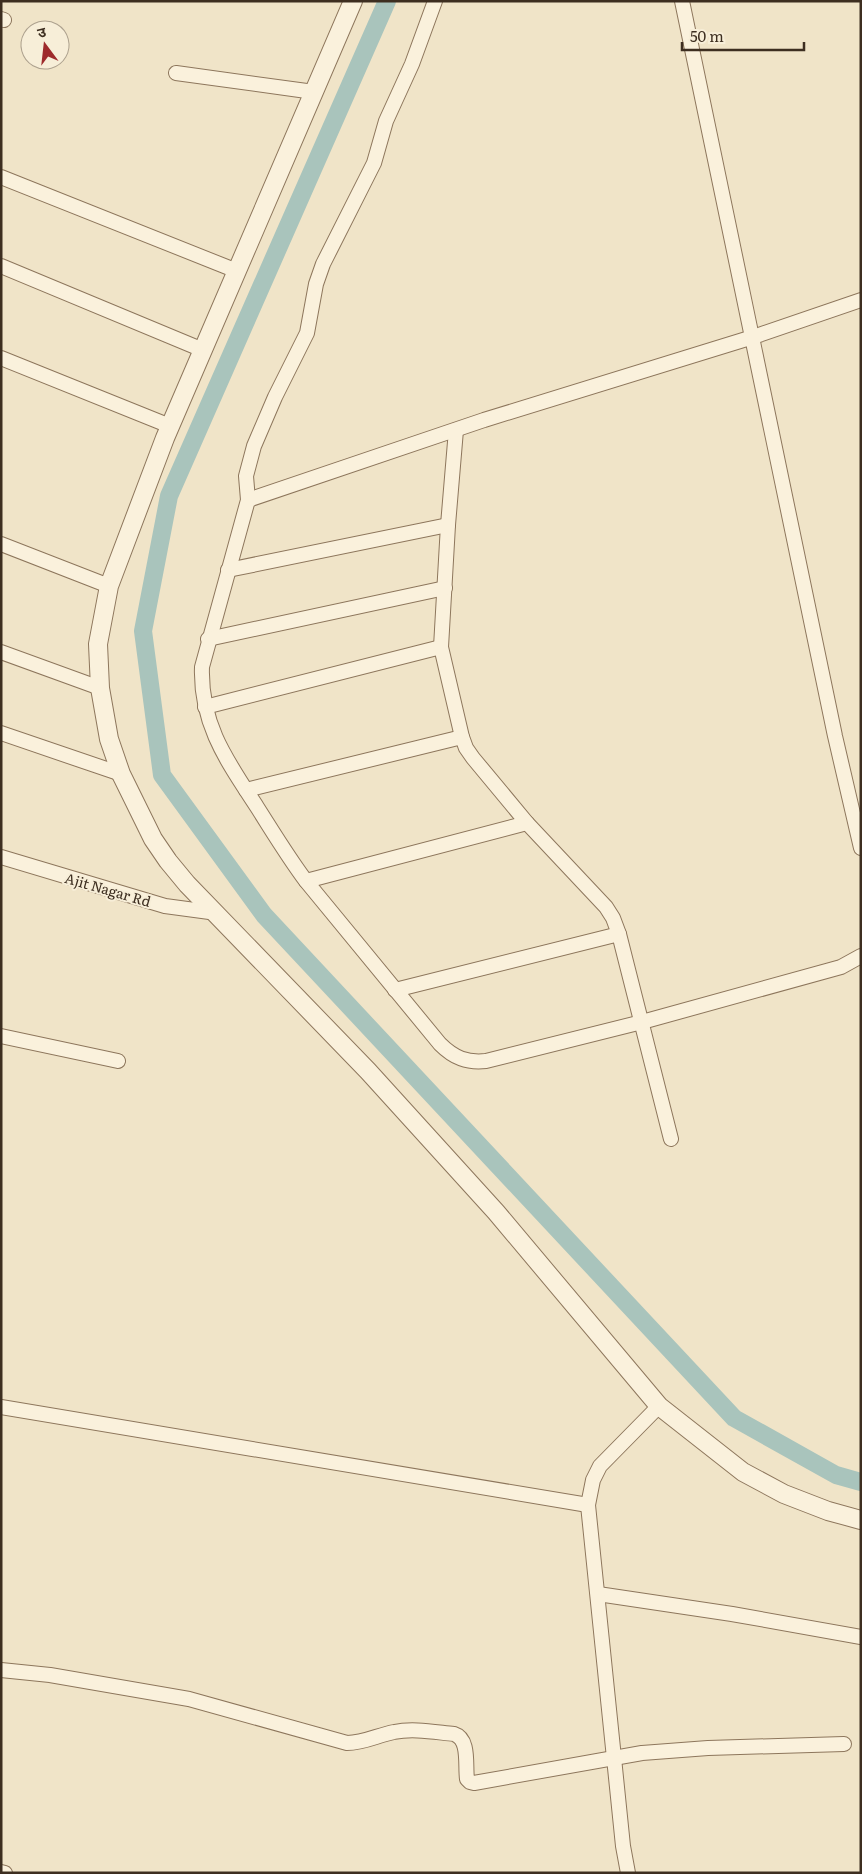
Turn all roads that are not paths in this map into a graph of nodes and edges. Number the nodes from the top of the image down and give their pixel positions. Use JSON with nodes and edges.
{"nodes":[{"id":1,"x":353,"y":1,"type":"edge"},
{"id":2,"x":435,"y":1,"type":"edge"},
{"id":3,"x":682,"y":1,"type":"edge"},
{"id":4,"x":176,"y":73,"type":"dead end"},
{"id":5,"x":314,"y":92,"type":"junction"},
{"id":6,"x":1,"y":177,"type":"edge"},
{"id":7,"x":1,"y":266,"type":"edge"},
{"id":8,"x":237,"y":271,"type":"junction"},
{"id":9,"x":861,"y":300,"type":"edge"},
{"id":10,"x":753,"y":337,"type":"junction"},
{"id":11,"x":203,"y":350,"type":"junction"},
{"id":12,"x":1,"y":358,"type":"edge"},
{"id":13,"x":170,"y":426,"type":"junction"},
{"id":14,"x":456,"y":430,"type":"junction"},
{"id":15,"x":248,"y":500,"type":"junction"},
{"id":16,"x":448,"y":525,"type":"junction"},
{"id":17,"x":1,"y":544,"type":"edge"},
{"id":18,"x":228,"y":570,"type":"junction"},
{"id":19,"x":109,"y":586,"type":"junction"},
{"id":20,"x":445,"y":588,"type":"junction"},
{"id":21,"x":208,"y":639,"type":"junction"},
{"id":22,"x":442,"y":647,"type":"junction"},
{"id":23,"x":1,"y":652,"type":"edge"},
{"id":24,"x":100,"y":688,"type":"junction"},
{"id":25,"x":205,"y":707,"type":"junction"},
{"id":26,"x":1,"y":733,"type":"edge"},
{"id":27,"x":462,"y":737,"type":"junction"},
{"id":28,"x":120,"y":774,"type":"junction"},
{"id":29,"x":246,"y":790,"type":"junction"},
{"id":30,"x":527,"y":823,"type":"junction"},
{"id":31,"x":861,"y":848,"type":"edge"},
{"id":32,"x":1,"y":857,"type":"edge"},
{"id":33,"x":306,"y":881,"type":"junction"},
{"id":34,"x":217,"y":913,"type":"junction"},
{"id":35,"x":619,"y":934,"type":"junction"},
{"id":36,"x":861,"y":956,"type":"edge"},
{"id":37,"x":395,"y":990,"type":"junction"},
{"id":38,"x":642,"y":1022,"type":"junction"},
{"id":39,"x":1,"y":1036,"type":"edge"},
{"id":40,"x":118,"y":1062,"type":"dead end"},
{"id":41,"x":671,"y":1139,"type":"dead end"},
{"id":42,"x":659,"y":1406,"type":"junction"},
{"id":43,"x":1,"y":1407,"type":"edge"},
{"id":44,"x":588,"y":1505,"type":"junction"},
{"id":45,"x":861,"y":1520,"type":"edge"},
{"id":46,"x":598,"y":1594,"type":"junction"},
{"id":47,"x":861,"y":1637,"type":"edge"},
{"id":48,"x":1,"y":1670,"type":"edge"},
{"id":49,"x":844,"y":1744,"type":"dead end"},
{"id":50,"x":614,"y":1758,"type":"junction"},
{"id":51,"x":628,"y":1873,"type":"edge"}],
"edges":[{"from":1,"to":5,"type":"street"},
{"from":2,"to":15,"type":"street"},
{"from":3,"to":10,"type":"street"},
{"from":4,"to":5,"type":"street"},
{"from":5,"to":8,"type":"street"},
{"from":6,"to":8,"type":"street"},
{"from":7,"to":11,"type":"street"},
{"from":8,"to":11,"type":"street"},
{"from":9,"to":10,"type":"street"},
{"from":10,"to":14,"type":"street"},
{"from":10,"to":31,"type":"street"},
{"from":11,"to":13,"type":"street"},
{"from":12,"to":13,"type":"street"},
{"from":13,"to":19,"type":"street"},
{"from":14,"to":15,"type":"street"},
{"from":14,"to":16,"type":"street"},
{"from":15,"to":18,"type":"street"},
{"from":16,"to":18,"type":"street"},
{"from":16,"to":20,"type":"street"},
{"from":17,"to":19,"type":"street"},
{"from":18,"to":21,"type":"street"},
{"from":19,"to":24,"type":"street"},
{"from":20,"to":21,"type":"street"},
{"from":20,"to":22,"type":"street"},
{"from":21,"to":25,"type":"street"},
{"from":22,"to":25,"type":"street"},
{"from":22,"to":27,"type":"street"},
{"from":23,"to":24,"type":"street"},
{"from":24,"to":28,"type":"street"},
{"from":25,"to":29,"type":"street"},
{"from":26,"to":28,"type":"street"},
{"from":27,"to":29,"type":"street"},
{"from":27,"to":30,"type":"street"},
{"from":28,"to":34,"type":"street"},
{"from":29,"to":33,"type":"street"},
{"from":30,"to":33,"type":"street"},
{"from":30,"to":35,"type":"street"},
{"from":32,"to":34,"type":"street","name":"Ajit Nagar Rd"},
{"from":33,"to":37,"type":"street"},
{"from":34,"to":42,"type":"street"},
{"from":35,"to":37,"type":"street"},
{"from":35,"to":38,"type":"street"},
{"from":36,"to":38,"type":"street"},
{"from":37,"to":38,"type":"street"},
{"from":38,"to":41,"type":"street"},
{"from":39,"to":40,"type":"street"},
{"from":42,"to":44,"type":"street"},
{"from":42,"to":45,"type":"street"},
{"from":43,"to":44,"type":"street"},
{"from":44,"to":46,"type":"street"},
{"from":46,"to":47,"type":"street"},
{"from":46,"to":50,"type":"street"},
{"from":48,"to":50,"type":"street"},
{"from":49,"to":50,"type":"street"},
{"from":50,"to":51,"type":"street"}]}
